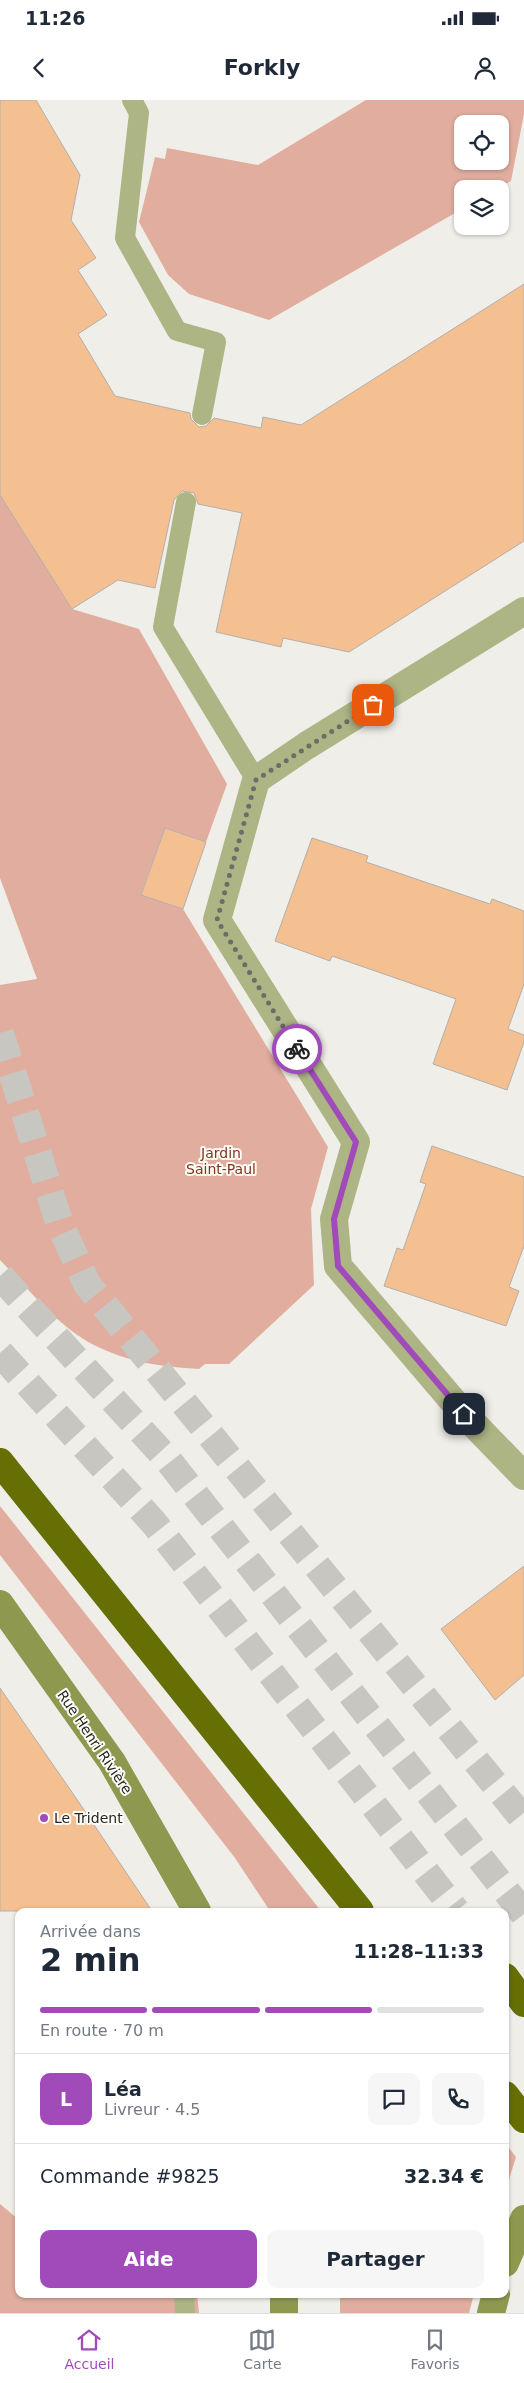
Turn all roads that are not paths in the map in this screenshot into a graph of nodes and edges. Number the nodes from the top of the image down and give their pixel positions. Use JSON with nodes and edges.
{"nodes":[{"id":1,"x":132,"y":100,"type":"edge"},
{"id":2,"x":202,"y":415,"type":"dead end"},
{"id":3,"x":186,"y":502,"type":"dead end"},
{"id":4,"x":524,"y":612,"type":"edge"},
{"id":5,"x":256,"y":780,"type":"junction"},
{"id":6,"x":0,"y":1462,"type":"edge"},
{"id":7,"x":524,"y":1476,"type":"edge"},
{"id":8,"x":0,"y":1604,"type":"edge"},
{"id":9,"x":196,"y":1908,"type":"edge"},
{"id":10,"x":358,"y":1908,"type":"edge"},
{"id":11,"x":509,"y":1982,"type":"edge"},
{"id":12,"x":524,"y":2002,"type":"edge"},
{"id":13,"x":509,"y":2100,"type":"edge"},
{"id":14,"x":524,"y":2118,"type":"edge"},
{"id":15,"x":524,"y":2219,"type":"edge"},
{"id":16,"x":509,"y":2254,"type":"edge"},
{"id":17,"x":184,"y":2298,"type":"edge"},
{"id":18,"x":284,"y":2298,"type":"edge"},
{"id":19,"x":495,"y":2298,"type":"edge"},
{"id":20,"x":185,"y":2313,"type":"edge"},
{"id":21,"x":284,"y":2313,"type":"edge"},
{"id":22,"x":491,"y":2313,"type":"edge"}],
"edges":[{"from":1,"to":2,"type":"lane"},
{"from":3,"to":5,"type":"lane"},
{"from":4,"to":5,"type":"street"},
{"from":5,"to":7,"type":"street"},
{"from":6,"to":10,"type":"highway"},
{"from":8,"to":9,"type":"street","name":"Rue Henri Rivière"},
{"from":11,"to":12,"type":"highway"},
{"from":13,"to":14,"type":"highway"},
{"from":15,"to":16,"type":"street"},
{"from":17,"to":20,"type":"lane"},
{"from":18,"to":21,"type":"street"},
{"from":19,"to":22,"type":"street"}]}
